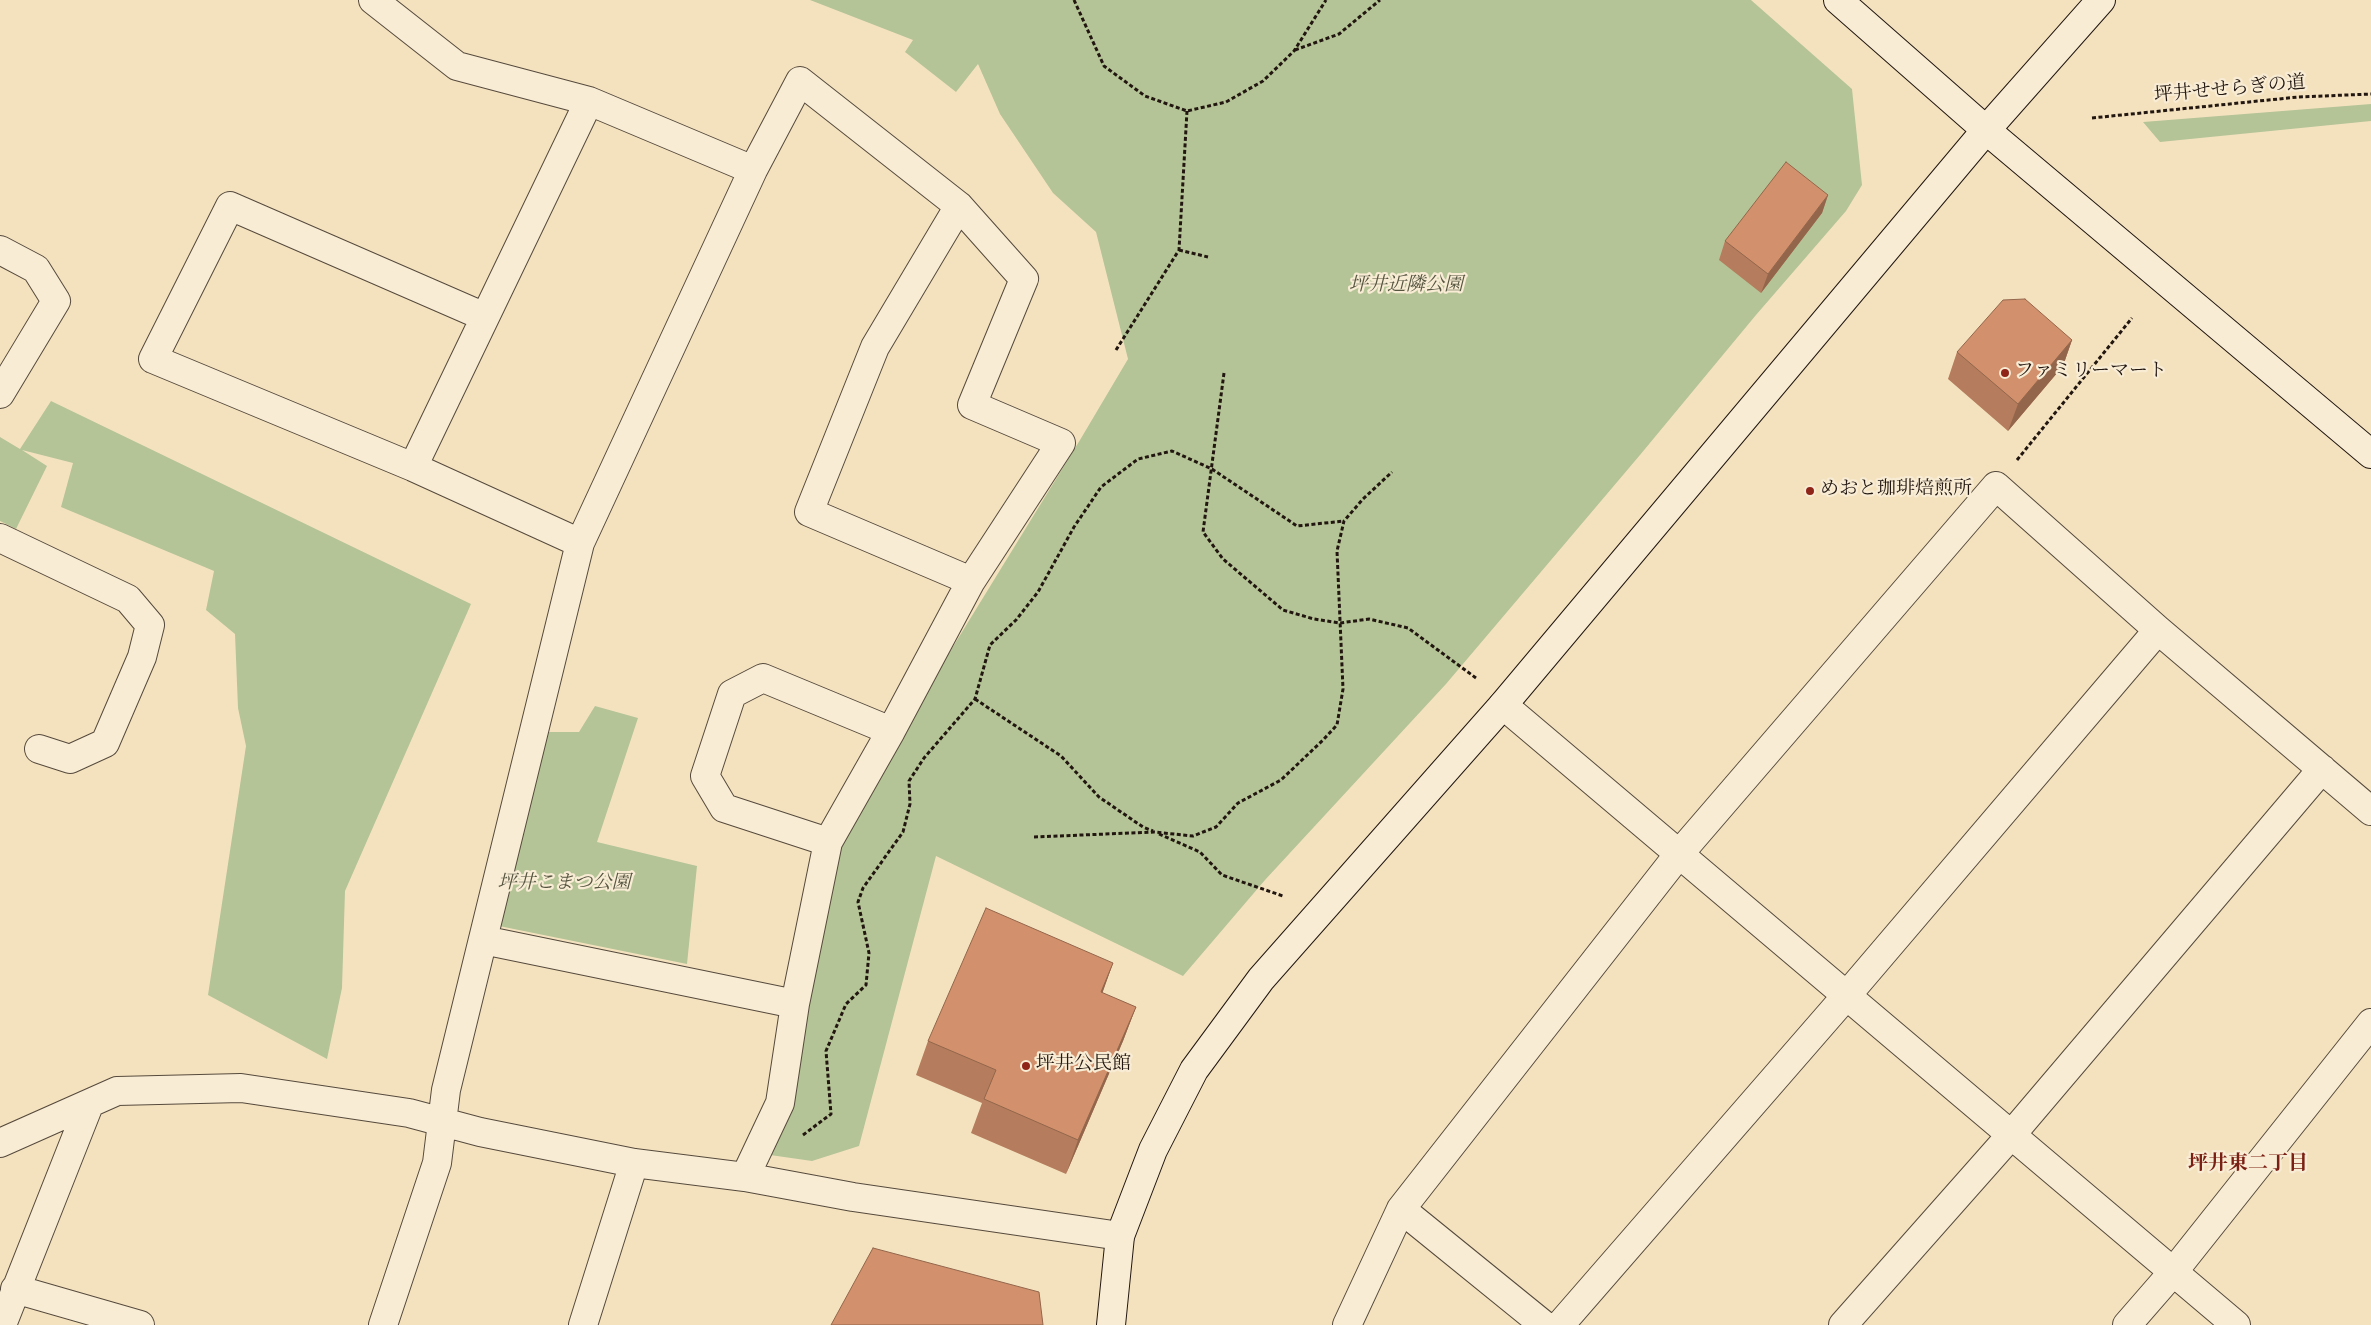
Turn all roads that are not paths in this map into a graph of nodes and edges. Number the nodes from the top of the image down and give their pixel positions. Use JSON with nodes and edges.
{"nodes":[{"id":1,"x":373,"y":0,"type":"edge"},
{"id":2,"x":1838,"y":0,"type":"edge"},
{"id":3,"x":2101,"y":0,"type":"edge"},
{"id":4,"x":589,"y":101,"type":"junction"},
{"id":5,"x":1986,"y":130,"type":"junction"},
{"id":6,"x":753,"y":170,"type":"junction"},
{"id":7,"x":960,"y":206,"type":"junction"},
{"id":8,"x":0,"y":250,"type":"edge"},
{"id":9,"x":485,"y":316,"type":"junction"},
{"id":10,"x":0,"y":394,"type":"edge"},
{"id":11,"x":2371,"y":454,"type":"edge"},
{"id":12,"x":413,"y":467,"type":"junction"},
{"id":13,"x":0,"y":538,"type":"edge"},
{"id":14,"x":580,"y":543,"type":"junction"},
{"id":15,"x":971,"y":581,"type":"junction"},
{"id":16,"x":2158,"y":630,"type":"junction"},
{"id":17,"x":1503,"y":705,"type":"junction"},
{"id":18,"x":891,"y":732,"type":"junction"},
{"id":19,"x":39,"y":749,"type":"dead end"},
{"id":20,"x":2322,"y":769,"type":"junction"},
{"id":21,"x":2371,"y":811,"type":"edge"},
{"id":22,"x":828,"y":842,"type":"junction"},
{"id":23,"x":1679,"y":854,"type":"junction"},
{"id":24,"x":483,"y":940,"type":"junction"},
{"id":25,"x":1848,"y":995,"type":"junction"},
{"id":26,"x":795,"y":1004,"type":"junction"},
{"id":27,"x":2371,"y":1023,"type":"edge"},
{"id":28,"x":89,"y":1105,"type":"junction"},
{"id":29,"x":442,"y":1122,"type":"junction"},
{"id":30,"x":2012,"y":1134,"type":"junction"},
{"id":31,"x":0,"y":1142,"type":"edge"},
{"id":32,"x":634,"y":1162,"type":"junction"},
{"id":33,"x":744,"y":1177,"type":"junction"},
{"id":34,"x":1401,"y":1209,"type":"junction"},
{"id":35,"x":1120,"y":1236,"type":"junction"},
{"id":36,"x":2174,"y":1271,"type":"junction"},
{"id":37,"x":15,"y":1289,"type":"junction"},
{"id":38,"x":2,"y":1325,"type":"edge"},
{"id":39,"x":140,"y":1325,"type":"edge"},
{"id":40,"x":383,"y":1325,"type":"edge"},
{"id":41,"x":583,"y":1325,"type":"edge"},
{"id":42,"x":1111,"y":1325,"type":"edge"},
{"id":43,"x":1347,"y":1325,"type":"edge"},
{"id":44,"x":1544,"y":1325,"type":"edge"},
{"id":45,"x":1560,"y":1325,"type":"edge"},
{"id":46,"x":1843,"y":1325,"type":"edge"},
{"id":47,"x":2127,"y":1325,"type":"edge"},
{"id":48,"x":2236,"y":1325,"type":"edge"}],
"edges":[{"from":1,"to":4,"type":"street"},
{"from":2,"to":5,"type":"street"},
{"from":3,"to":5,"type":"street"},
{"from":4,"to":6,"type":"street"},
{"from":4,"to":9,"type":"street"},
{"from":5,"to":11,"type":"street"},
{"from":5,"to":17,"type":"street"},
{"from":6,"to":7,"type":"street"},
{"from":6,"to":14,"type":"street"},
{"from":7,"to":15,"type":"street"},
{"from":7,"to":15,"type":"street"},
{"from":8,"to":10,"type":"street"},
{"from":9,"to":12,"type":"street"},
{"from":9,"to":12,"type":"street"},
{"from":12,"to":14,"type":"street"},
{"from":13,"to":19,"type":"street"},
{"from":14,"to":24,"type":"street"},
{"from":15,"to":18,"type":"street"},
{"from":16,"to":20,"type":"street"},
{"from":16,"to":23,"type":"street"},
{"from":16,"to":25,"type":"street"},
{"from":17,"to":23,"type":"street"},
{"from":17,"to":35,"type":"street"},
{"from":18,"to":22,"type":"street"},
{"from":18,"to":22,"type":"street"},
{"from":20,"to":21,"type":"street"},
{"from":20,"to":30,"type":"street"},
{"from":22,"to":26,"type":"street"},
{"from":23,"to":25,"type":"street"},
{"from":23,"to":34,"type":"street"},
{"from":24,"to":26,"type":"street"},
{"from":24,"to":29,"type":"street"},
{"from":25,"to":30,"type":"street"},
{"from":25,"to":45,"type":"street"},
{"from":26,"to":33,"type":"street"},
{"from":27,"to":36,"type":"street"},
{"from":28,"to":29,"type":"street"},
{"from":28,"to":31,"type":"street"},
{"from":28,"to":37,"type":"street"},
{"from":29,"to":32,"type":"street"},
{"from":29,"to":40,"type":"street"},
{"from":30,"to":36,"type":"street"},
{"from":30,"to":46,"type":"street"},
{"from":32,"to":33,"type":"street"},
{"from":32,"to":41,"type":"street"},
{"from":33,"to":35,"type":"street"},
{"from":34,"to":43,"type":"street"},
{"from":34,"to":44,"type":"street"},
{"from":35,"to":42,"type":"street"},
{"from":36,"to":47,"type":"street"},
{"from":36,"to":48,"type":"street"},
{"from":37,"to":38,"type":"street"},
{"from":37,"to":39,"type":"street"}]}
